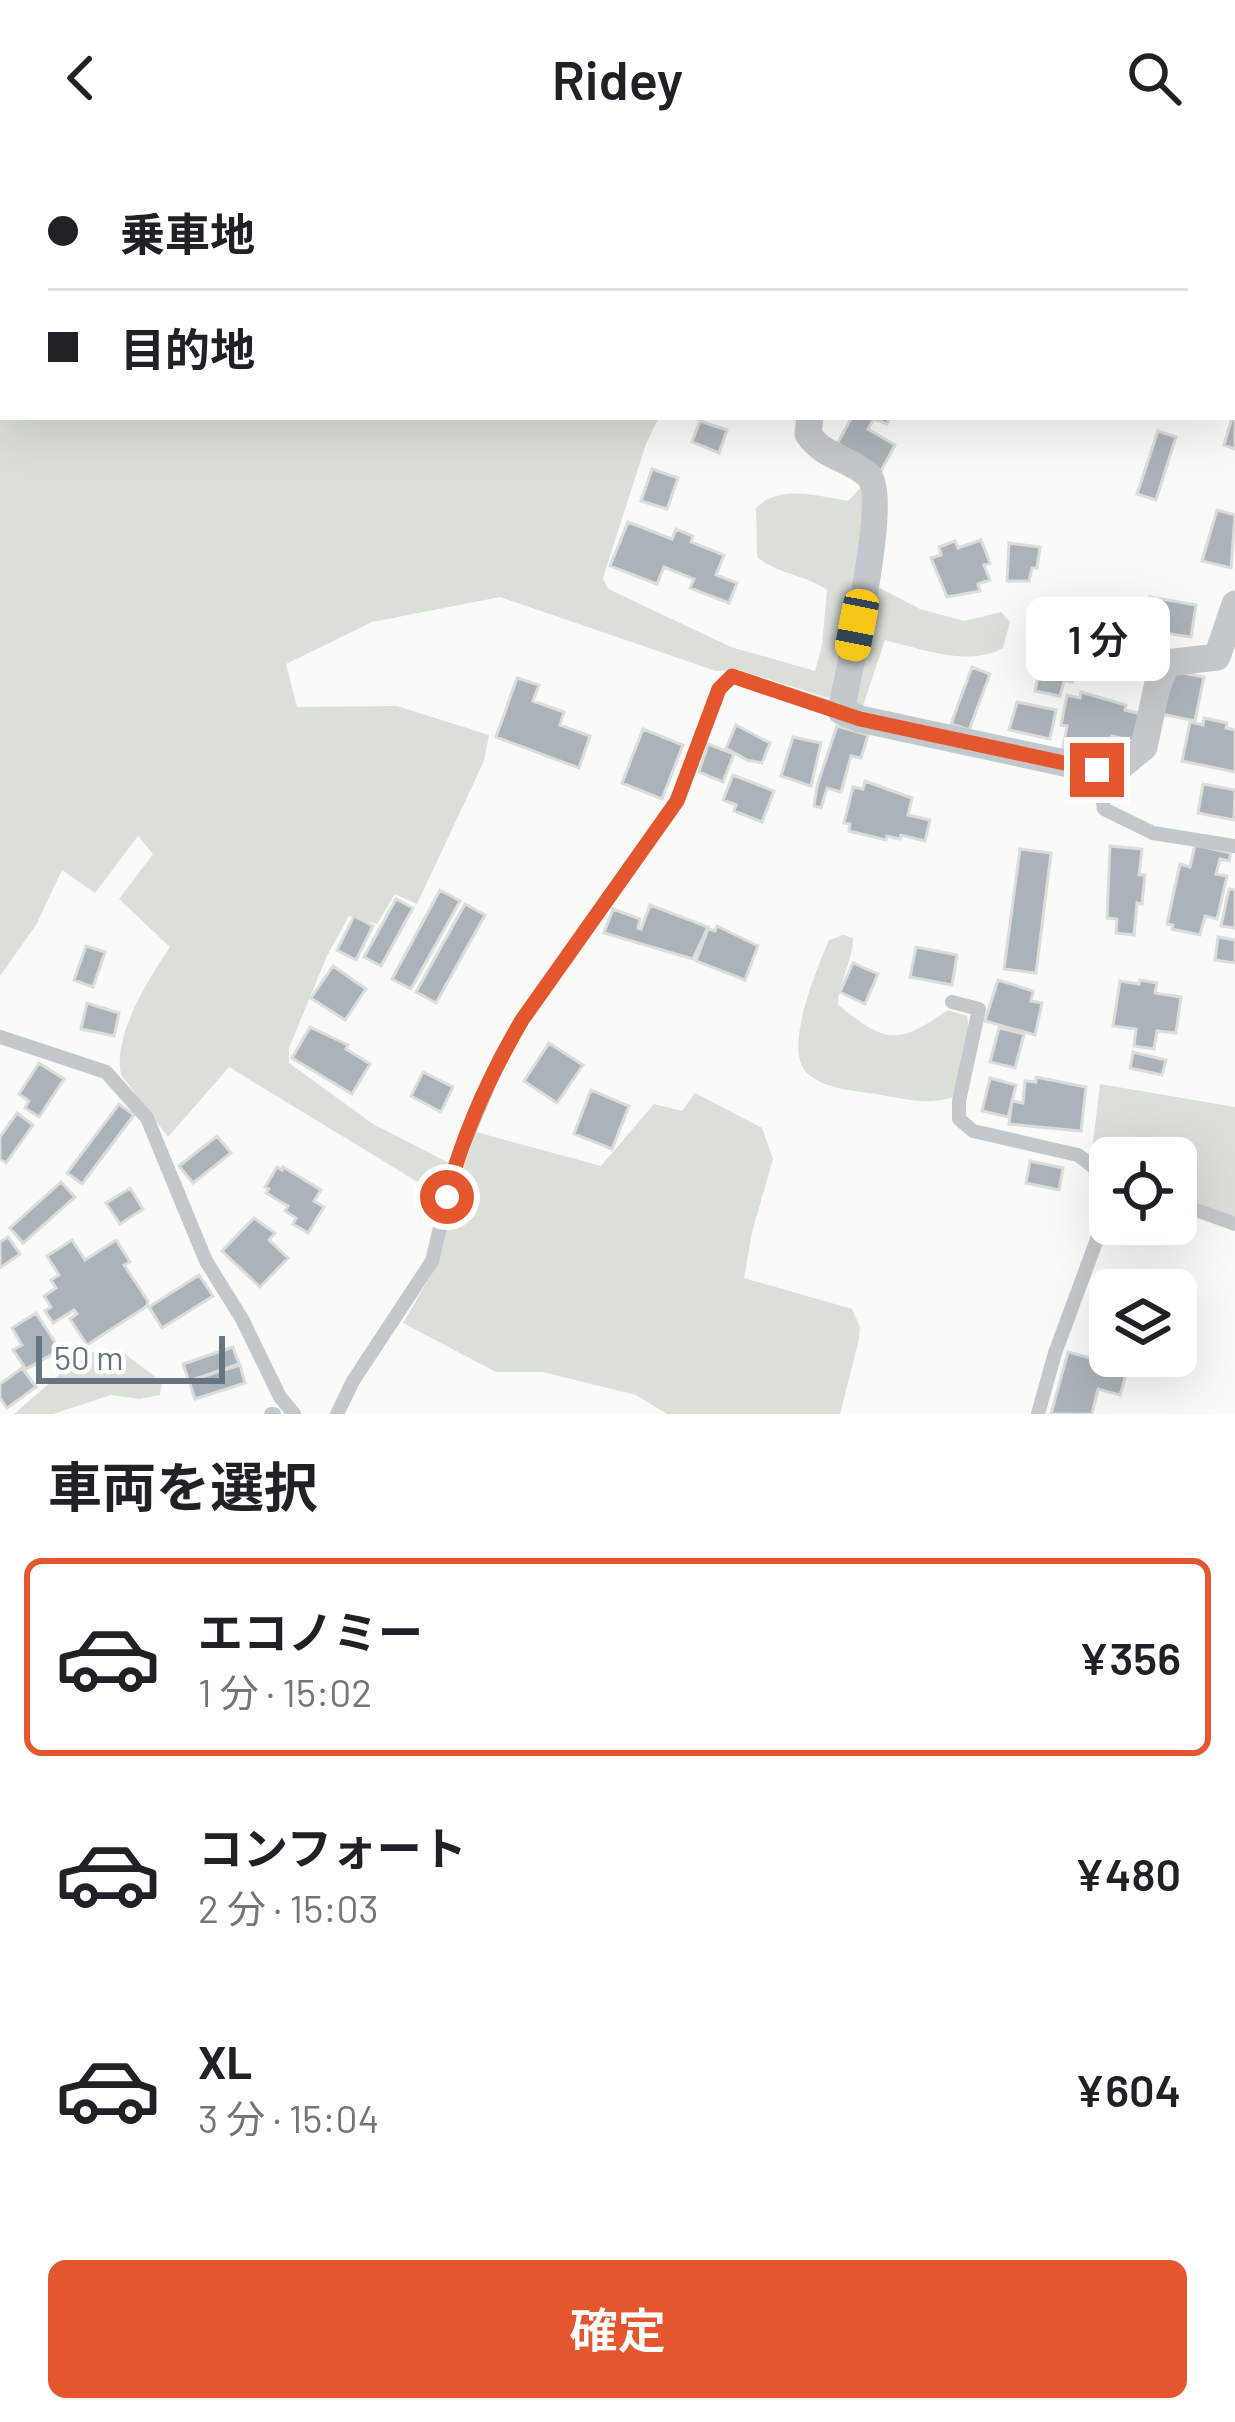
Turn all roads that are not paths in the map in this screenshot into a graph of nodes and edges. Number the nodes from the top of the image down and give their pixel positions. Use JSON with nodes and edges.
{"nodes":[{"id":1,"x":810,"y":420,"type":"edge"},
{"id":2,"x":1235,"y":604,"type":"edge"},
{"id":3,"x":841,"y":711,"type":"junction"},
{"id":4,"x":1097,"y":770,"type":"junction"},
{"id":5,"x":1235,"y":846,"type":"edge"},
{"id":6,"x":952,"y":1002,"type":"dead end"},
{"id":7,"x":0,"y":1037,"type":"edge"},
{"id":8,"x":1089,"y":1164,"type":"edge"},
{"id":9,"x":1197,"y":1210,"type":"edge"},
{"id":10,"x":1235,"y":1224,"type":"edge"},
{"id":11,"x":1095,"y":1245,"type":"edge"},
{"id":12,"x":294,"y":1414,"type":"edge"},
{"id":13,"x":338,"y":1414,"type":"edge"},
{"id":14,"x":1038,"y":1414,"type":"edge"}],
"edges":[{"from":1,"to":3,"type":"street"},
{"from":2,"to":4,"type":"street"},
{"from":3,"to":4,"type":"street"},
{"from":3,"to":13,"type":"lane"},
{"from":4,"to":5,"type":"lane"},
{"from":6,"to":8,"type":"lane"},
{"from":7,"to":12,"type":"lane"},
{"from":9,"to":10,"type":"lane"},
{"from":11,"to":14,"type":"lane"}]}
